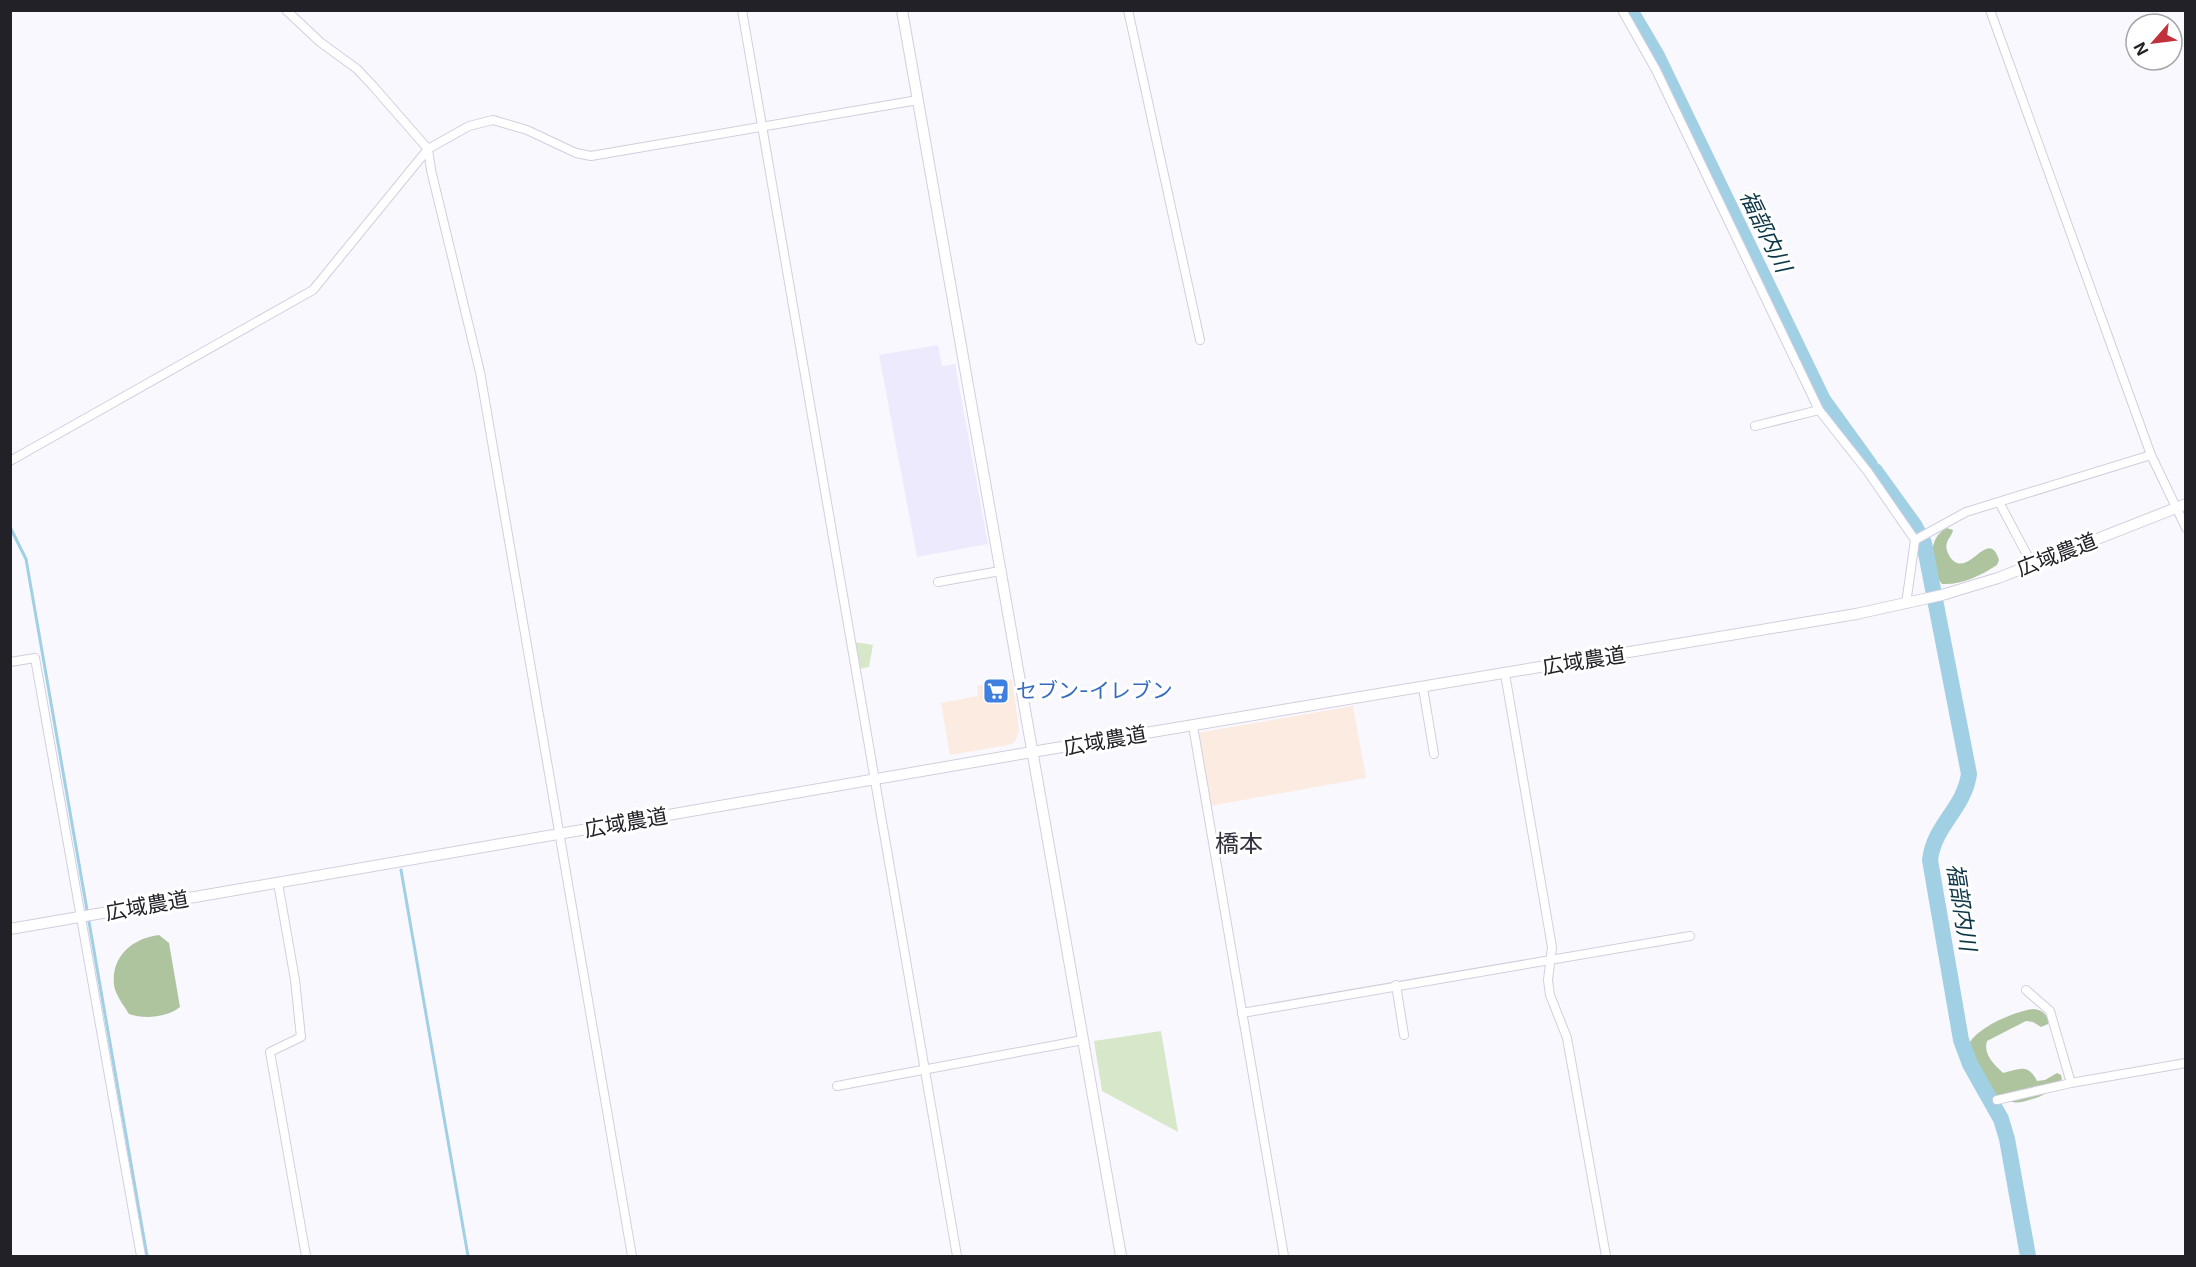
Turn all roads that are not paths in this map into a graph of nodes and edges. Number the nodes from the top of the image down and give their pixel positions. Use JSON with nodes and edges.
{"nodes":[{"id":1,"x":286,"y":10,"type":"edge"},
{"id":2,"x":742,"y":10,"type":"edge"},
{"id":3,"x":902,"y":10,"type":"edge"},
{"id":4,"x":1128,"y":10,"type":"edge"},
{"id":5,"x":1622,"y":10,"type":"edge"},
{"id":6,"x":1990,"y":10,"type":"edge"},
{"id":7,"x":918,"y":100,"type":"junction"},
{"id":8,"x":762,"y":128,"type":"junction"},
{"id":9,"x":429,"y":148,"type":"junction"},
{"id":10,"x":1200,"y":340,"type":"dead end"},
{"id":11,"x":1819,"y":410,"type":"junction"},
{"id":12,"x":1755,"y":426,"type":"dead end"},
{"id":13,"x":2151,"y":455,"type":"junction"},
{"id":14,"x":10,"y":461,"type":"edge"},
{"id":15,"x":2000,"y":502,"type":"junction"},
{"id":16,"x":2181,"y":506,"type":"edge"},
{"id":17,"x":2186,"y":528,"type":"edge"},
{"id":18,"x":1916,"y":540,"type":"junction"},
{"id":19,"x":2033,"y":566,"type":"junction"},
{"id":20,"x":1000,"y":571,"type":"junction"},
{"id":21,"x":938,"y":582,"type":"dead end"},
{"id":22,"x":1906,"y":604,"type":"junction"},
{"id":23,"x":10,"y":662,"type":"edge"},
{"id":24,"x":1505,"y":674,"type":"junction"},
{"id":25,"x":1422,"y":688,"type":"junction"},
{"id":26,"x":1193,"y":726,"type":"junction"},
{"id":27,"x":1032,"y":752,"type":"junction"},
{"id":28,"x":1434,"y":754,"type":"dead end"},
{"id":29,"x":875,"y":779,"type":"junction"},
{"id":30,"x":559,"y":835,"type":"junction"},
{"id":31,"x":278,"y":883,"type":"junction"},
{"id":32,"x":82,"y":917,"type":"junction"},
{"id":33,"x":10,"y":929,"type":"edge"},
{"id":34,"x":1690,"y":936,"type":"dead end"},
{"id":35,"x":1550,"y":959,"type":"junction"},
{"id":36,"x":1396,"y":986,"type":"junction"},
{"id":37,"x":2026,"y":990,"type":"dead end"},
{"id":38,"x":1242,"y":1013,"type":"junction"},
{"id":39,"x":1404,"y":1035,"type":"dead end"},
{"id":40,"x":1083,"y":1040,"type":"junction"},
{"id":41,"x":2186,"y":1063,"type":"edge"},
{"id":42,"x":924,"y":1069,"type":"junction"},
{"id":43,"x":2071,"y":1083,"type":"junction"},
{"id":44,"x":837,"y":1086,"type":"dead end"},
{"id":45,"x":1997,"y":1100,"type":"dead end"},
{"id":46,"x":141,"y":1257,"type":"edge"},
{"id":47,"x":306,"y":1257,"type":"edge"},
{"id":48,"x":632,"y":1257,"type":"edge"},
{"id":49,"x":957,"y":1257,"type":"edge"},
{"id":50,"x":1121,"y":1257,"type":"edge"},
{"id":51,"x":1284,"y":1257,"type":"edge"},
{"id":52,"x":1606,"y":1257,"type":"edge"}],
"edges":[{"from":1,"to":9,"type":"street"},
{"from":2,"to":8,"type":"street"},
{"from":3,"to":7,"type":"street"},
{"from":4,"to":10,"type":"street"},
{"from":5,"to":11,"type":"street"},
{"from":6,"to":13,"type":"street"},
{"from":7,"to":8,"type":"street"},
{"from":7,"to":20,"type":"street"},
{"from":8,"to":9,"type":"street"},
{"from":8,"to":29,"type":"street"},
{"from":9,"to":14,"type":"street"},
{"from":9,"to":30,"type":"street"},
{"from":11,"to":12,"type":"street"},
{"from":11,"to":18,"type":"street"},
{"from":13,"to":15,"type":"street"},
{"from":13,"to":16,"type":"street"},
{"from":15,"to":18,"type":"street"},
{"from":15,"to":19,"type":"street"},
{"from":16,"to":17,"type":"street"},
{"from":16,"to":19,"type":"street","name":"広域農道"},
{"from":18,"to":22,"type":"street"},
{"from":19,"to":22,"type":"street","name":"広域農道"},
{"from":20,"to":21,"type":"street"},
{"from":20,"to":27,"type":"street"},
{"from":22,"to":24,"type":"street","name":"広域農道"},
{"from":23,"to":32,"type":"street"},
{"from":24,"to":25,"type":"street","name":"広域農道"},
{"from":24,"to":35,"type":"street"},
{"from":25,"to":26,"type":"street","name":"広域農道"},
{"from":25,"to":28,"type":"street"},
{"from":26,"to":27,"type":"street","name":"広域農道"},
{"from":26,"to":38,"type":"street"},
{"from":27,"to":29,"type":"street","name":"広域農道"},
{"from":27,"to":40,"type":"street"},
{"from":29,"to":30,"type":"street","name":"広域農道"},
{"from":29,"to":42,"type":"street"},
{"from":30,"to":31,"type":"street","name":"広域農道"},
{"from":30,"to":48,"type":"street"},
{"from":31,"to":32,"type":"street","name":"広域農道"},
{"from":31,"to":47,"type":"street"},
{"from":32,"to":33,"type":"street","name":"広域農道"},
{"from":32,"to":46,"type":"street"},
{"from":34,"to":35,"type":"street"},
{"from":35,"to":36,"type":"street"},
{"from":35,"to":52,"type":"street"},
{"from":36,"to":38,"type":"street"},
{"from":36,"to":39,"type":"street"},
{"from":37,"to":43,"type":"street"},
{"from":38,"to":51,"type":"street"},
{"from":40,"to":42,"type":"street"},
{"from":40,"to":50,"type":"street"},
{"from":41,"to":43,"type":"street"},
{"from":42,"to":44,"type":"street"},
{"from":42,"to":49,"type":"street"},
{"from":43,"to":45,"type":"street"}]}
